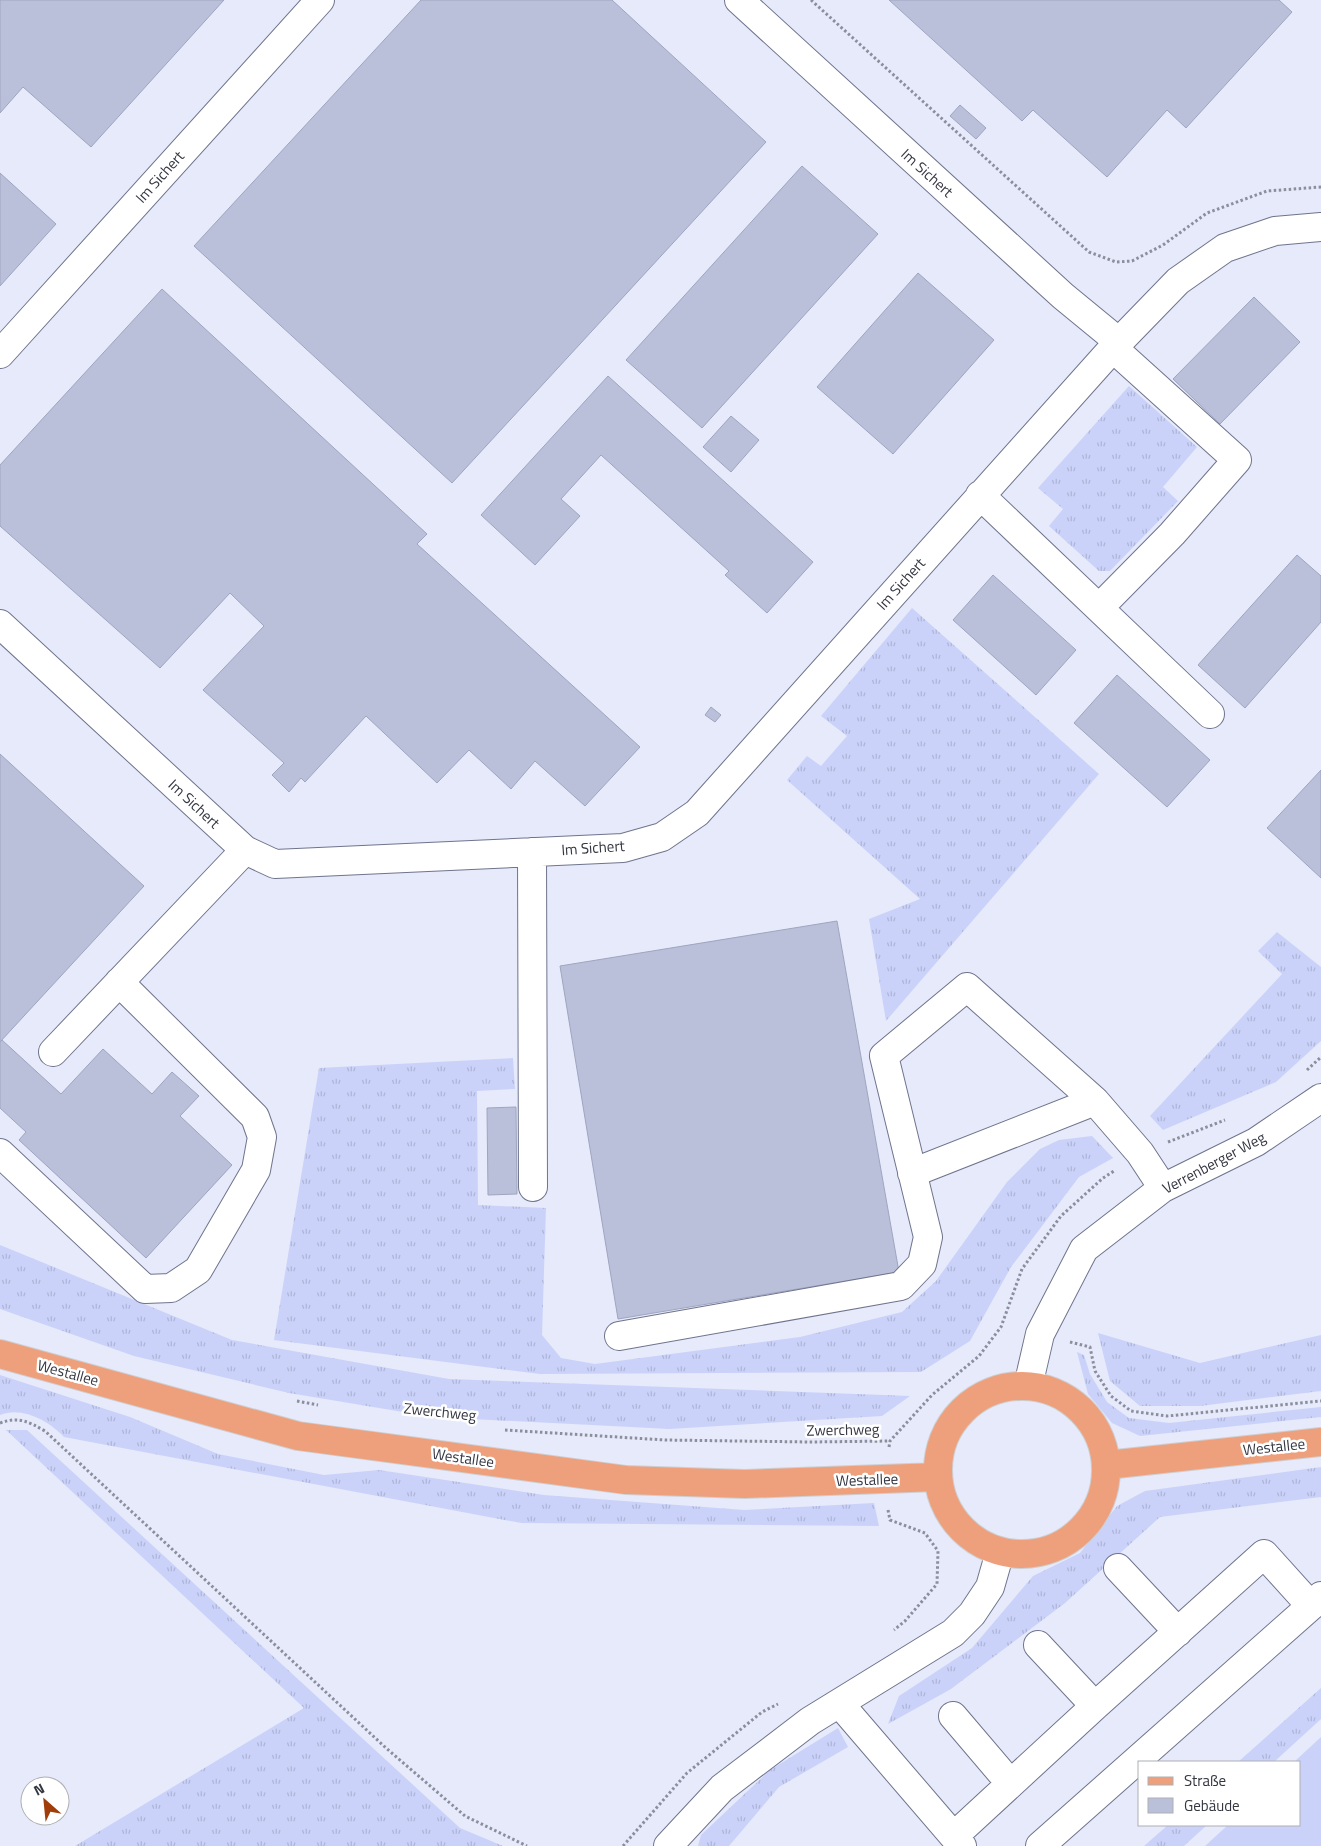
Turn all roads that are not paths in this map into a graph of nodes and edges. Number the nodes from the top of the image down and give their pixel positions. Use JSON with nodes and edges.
{"nodes":[{"id":1,"x":320,"y":0,"type":"edge"},
{"id":2,"x":739,"y":0,"type":"edge"},
{"id":3,"x":1321,"y":227,"type":"edge"},
{"id":4,"x":1116,"y":345,"type":"junction"},
{"id":5,"x":0,"y":354,"type":"edge"},
{"id":6,"x":980,"y":495,"type":"junction"},
{"id":7,"x":1099,"y":608,"type":"junction"},
{"id":8,"x":0,"y":624,"type":"edge"},
{"id":9,"x":1210,"y":714,"type":"dead end"},
{"id":10,"x":245,"y":850,"type":"junction"},
{"id":11,"x":532,"y":852,"type":"junction"},
{"id":12,"x":119,"y":982,"type":"junction"},
{"id":13,"x":52,"y":1052,"type":"dead end"},
{"id":14,"x":1321,"y":1098,"type":"edge"},
{"id":15,"x":1095,"y":1101,"type":"junction"},
{"id":16,"x":0,"y":1153,"type":"edge"},
{"id":17,"x":912,"y":1173,"type":"junction"},
{"id":18,"x":533,"y":1187,"type":"dead end"},
{"id":19,"x":1163,"y":1188,"type":"junction"},
{"id":20,"x":619,"y":1336,"type":"dead end"},
{"id":21,"x":0,"y":1354,"type":"edge"},
{"id":22,"x":1028,"y":1386,"type":"junction"},
{"id":23,"x":1321,"y":1442,"type":"edge"},
{"id":24,"x":1107,"y":1465,"type":"junction"},
{"id":25,"x":938,"y":1477,"type":"junction"},
{"id":26,"x":1000,"y":1552,"type":"junction"},
{"id":27,"x":1118,"y":1568,"type":"dead end"},
{"id":28,"x":1316,"y":1601,"type":"edge"},
{"id":29,"x":1178,"y":1632,"type":"junction"},
{"id":30,"x":1038,"y":1645,"type":"dead end"},
{"id":31,"x":840,"y":1704,"type":"junction"},
{"id":32,"x":1095,"y":1706,"type":"junction"},
{"id":33,"x":953,"y":1716,"type":"dead end"},
{"id":34,"x":1010,"y":1783,"type":"junction"},
{"id":35,"x":958,"y":1841,"type":"edge"},
{"id":36,"x":668,"y":1846,"type":"edge"},
{"id":37,"x":1040,"y":1846,"type":"edge"}],
"edges":[{"from":1,"to":5,"type":"street","name":"Im Sichert"},
{"from":2,"to":4,"type":"street","name":"Im Sichert"},
{"from":3,"to":4,"type":"street","name":"Im Sichert"},
{"from":4,"to":6,"type":"street","name":"Im Sichert"},
{"from":4,"to":7,"type":"street"},
{"from":6,"to":7,"type":"street"},
{"from":6,"to":11,"type":"street","name":"Im Sichert"},
{"from":7,"to":9,"type":"street"},
{"from":8,"to":10,"type":"street","name":"Im Sichert"},
{"from":10,"to":11,"type":"street","name":"Im Sichert"},
{"from":10,"to":12,"type":"street"},
{"from":11,"to":18,"type":"street"},
{"from":12,"to":13,"type":"street"},
{"from":12,"to":16,"type":"street"},
{"from":14,"to":19,"type":"street","name":"Verrenberger Weg"},
{"from":15,"to":17,"type":"street"},
{"from":15,"to":17,"type":"street"},
{"from":15,"to":19,"type":"street"},
{"from":17,"to":20,"type":"street"},
{"from":19,"to":22,"type":"street","name":"Verrenberger Weg"},
{"from":21,"to":25,"type":"main road","name":"Westallee"},
{"from":22,"to":24,"type":"main road"},
{"from":22,"to":25,"type":"main road"},
{"from":23,"to":24,"type":"main road","name":"Westallee"},
{"from":24,"to":26,"type":"main road"},
{"from":25,"to":26,"type":"main road"},
{"from":26,"to":31,"type":"street"},
{"from":27,"to":29,"type":"street"},
{"from":28,"to":29,"type":"street"},
{"from":28,"to":37,"type":"street"},
{"from":29,"to":32,"type":"street"},
{"from":30,"to":32,"type":"street"},
{"from":31,"to":35,"type":"street"},
{"from":31,"to":36,"type":"street"},
{"from":32,"to":34,"type":"street"},
{"from":33,"to":34,"type":"street"},
{"from":34,"to":35,"type":"street"}]}
